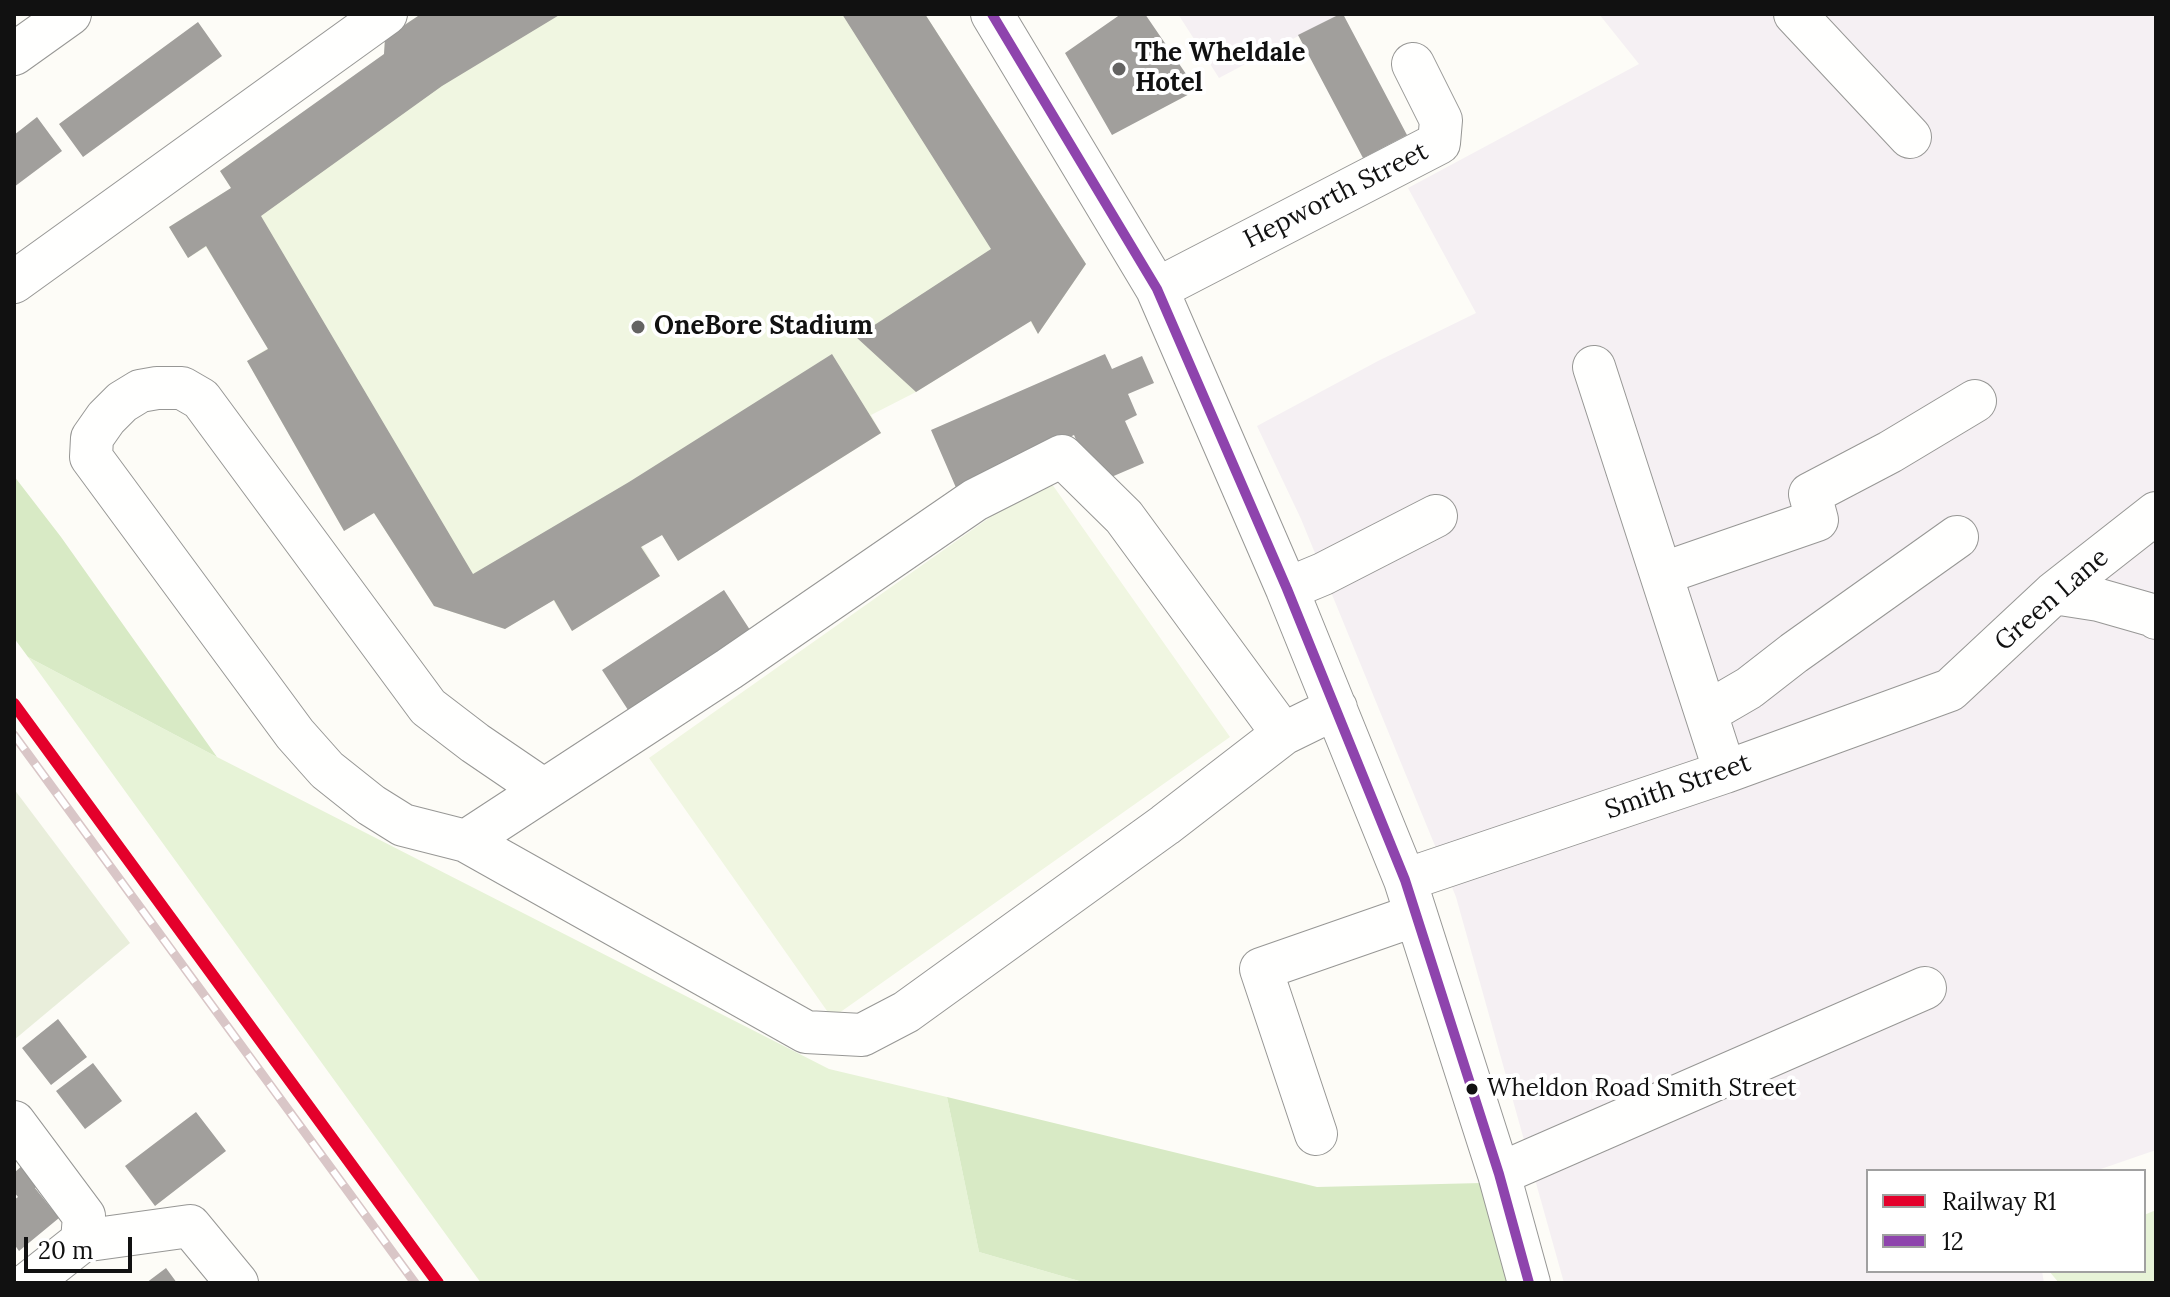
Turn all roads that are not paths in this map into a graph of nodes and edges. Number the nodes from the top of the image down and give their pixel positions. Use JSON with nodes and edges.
{"nodes":[{"id":1,"x":70,"y":14,"type":"edge"},
{"id":2,"x":386,"y":14,"type":"edge"},
{"id":3,"x":1795,"y":14,"type":"edge"},
{"id":4,"x":1007,"y":19,"type":"edge"},
{"id":5,"x":14,"y":54,"type":"edge"},
{"id":6,"x":1413,"y":64,"type":"dead end"},
{"id":7,"x":1910,"y":137,"type":"dead end"},
{"id":8,"x":14,"y":282,"type":"edge"},
{"id":9,"x":1157,"y":289,"type":"junction"},
{"id":10,"x":1594,"y":367,"type":"dead end"},
{"id":11,"x":1975,"y":401,"type":"dead end"},
{"id":12,"x":2156,"y":513,"type":"edge"},
{"id":13,"x":1436,"y":516,"type":"dead end"},
{"id":14,"x":1957,"y":537,"type":"dead end"},
{"id":15,"x":1661,"y":574,"type":"junction"},
{"id":16,"x":1287,"y":589,"type":"junction"},
{"id":17,"x":2054,"y":593,"type":"junction"},
{"id":18,"x":2156,"y":618,"type":"edge"},
{"id":19,"x":1950,"y":690,"type":"joint"},
{"id":20,"x":1336,"y":708,"type":"junction"},
{"id":21,"x":1706,"y":713,"type":"junction"},
{"id":22,"x":1283,"y":734,"type":"junction"},
{"id":23,"x":1725,"y":772,"type":"junction"},
{"id":24,"x":544,"y":790,"type":"junction"},
{"id":25,"x":466,"y":841,"type":"junction"},
{"id":26,"x":1410,"y":898,"type":"junction"},
{"id":27,"x":1925,"y":988,"type":"dead end"},
{"id":28,"x":14,"y":1122,"type":"edge"},
{"id":29,"x":1316,"y":1134,"type":"dead end"},
{"id":30,"x":1499,"y":1174,"type":"junction"},
{"id":31,"x":82,"y":1241,"type":"junction"},
{"id":32,"x":29,"y":1283,"type":"edge"},
{"id":33,"x":237,"y":1283,"type":"edge"},
{"id":34,"x":1529,"y":1283,"type":"edge"}],
"edges":[{"from":1,"to":5,"type":"street"},
{"from":2,"to":8,"type":"street"},
{"from":3,"to":7,"type":"street"},
{"from":4,"to":9,"type":"street"},
{"from":6,"to":9,"type":"street","name":"Hepworth Street"},
{"from":9,"to":16,"type":"street"},
{"from":10,"to":15,"type":"street"},
{"from":11,"to":15,"type":"street"},
{"from":12,"to":17,"type":"street","name":"Green Lane"},
{"from":13,"to":16,"type":"street"},
{"from":14,"to":21,"type":"street"},
{"from":15,"to":21,"type":"street"},
{"from":16,"to":20,"type":"street"},
{"from":17,"to":18,"type":"street"},
{"from":17,"to":19,"type":"street","name":"Green Lane"},
{"from":19,"to":23,"type":"street","name":"Smith Street"},
{"from":20,"to":22,"type":"street"},
{"from":20,"to":26,"type":"street"},
{"from":21,"to":23,"type":"street"},
{"from":22,"to":24,"type":"street"},
{"from":22,"to":25,"type":"street"},
{"from":23,"to":26,"type":"street","name":"Smith Street"},
{"from":24,"to":25,"type":"street"},
{"from":24,"to":25,"type":"street"},
{"from":26,"to":29,"type":"street","name":"Smith Street"},
{"from":26,"to":30,"type":"street"},
{"from":27,"to":30,"type":"street"},
{"from":28,"to":31,"type":"street"},
{"from":30,"to":34,"type":"street"},
{"from":31,"to":32,"type":"street"},
{"from":31,"to":33,"type":"street"}]}
